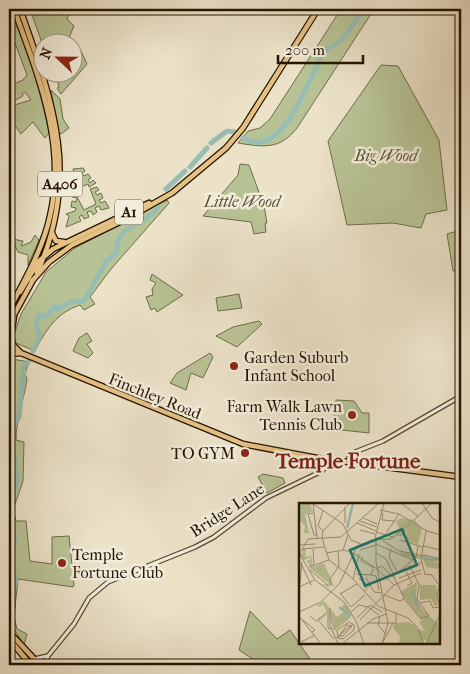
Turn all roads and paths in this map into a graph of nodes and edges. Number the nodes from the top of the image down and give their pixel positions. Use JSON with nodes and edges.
{"nodes":[{"id":1,"x":14,"y":9,"type":"edge"},
{"id":2,"x":20,"y":9,"type":"edge"},
{"id":3,"x":318,"y":9,"type":"edge"},
{"id":4,"x":123,"y":218,"type":"junction"},
{"id":5,"x":51,"y":232,"type":"junction"},
{"id":6,"x":64,"y":242,"type":"junction"},
{"id":7,"x":44,"y":257,"type":"junction"},
{"id":8,"x":32,"y":282,"type":"junction"},
{"id":9,"x":16,"y":297,"type":"junction"},
{"id":10,"x":9,"y":310,"type":"edge"},
{"id":11,"x":16,"y":310,"type":"junction"},
{"id":12,"x":9,"y":324,"type":"edge"},
{"id":13,"x":9,"y":341,"type":"edge"},
{"id":14,"x":9,"y":348,"type":"edge"},
{"id":15,"x":21,"y":353,"type":"junction"},
{"id":16,"x":9,"y":354,"type":"edge"},
{"id":17,"x":461,"y":396,"type":"edge"},
{"id":18,"x":333,"y":460,"type":"junction"},
{"id":19,"x":348,"y":461,"type":"junction"},
{"id":20,"x":461,"y":477,"type":"edge"},
{"id":21,"x":9,"y":632,"type":"edge"},
{"id":22,"x":9,"y":639,"type":"edge"},
{"id":23,"x":48,"y":656,"type":"junction"},
{"id":24,"x":33,"y":659,"type":"junction"},
{"id":25,"x":29,"y":664,"type":"edge"},
{"id":26,"x":40,"y":665,"type":"edge"},
{"id":27,"x":46,"y":665,"type":"edge"}],
"edges":[{"from":1,"to":9,"type":"main road","number":"A406"},
{"from":2,"to":5,"type":"main road","number":"A406"},
{"from":3,"to":4,"type":"main road","number":"A1"},
{"from":4,"to":6,"type":"main road","number":"A1"},
{"from":4,"to":8,"type":"main road","number":"A1"},
{"from":5,"to":6,"type":"main road"},
{"from":5,"to":7,"type":"main road","number":"A406"},
{"from":6,"to":7,"type":"main road","number":"A1"},
{"from":7,"to":8,"type":"main road","number":"A406"},
{"from":7,"to":9,"type":"main road","number":"A1"},
{"from":8,"to":11,"type":"main road","number":"A406"},
{"from":9,"to":10,"type":"main road","number":"A406"},
{"from":11,"to":12,"type":"main road","number":"A406"},
{"from":11,"to":13,"type":"main road","number":"A406"},
{"from":13,"to":14,"type":"main road","number":"A406"},
{"from":13,"to":15,"type":"main road","name":"Finchley Road"},
{"from":15,"to":16,"type":"main road","name":"Finchley Road"},
{"from":15,"to":18,"type":"main road","name":"Finchley Road"},
{"from":17,"to":19,"type":"street"},
{"from":18,"to":19,"type":"main road","name":"Finchley Road"},
{"from":18,"to":23,"type":"street","name":"Bridge Lane"},
{"from":19,"to":20,"type":"main road","name":"Finchley Road"},
{"from":21,"to":24,"type":"main road"},
{"from":22,"to":25,"type":"main road"},
{"from":23,"to":24,"type":"street"},
{"from":23,"to":27,"type":"street","name":"Bridge Lane"},
{"from":24,"to":26,"type":"main road"}]}
